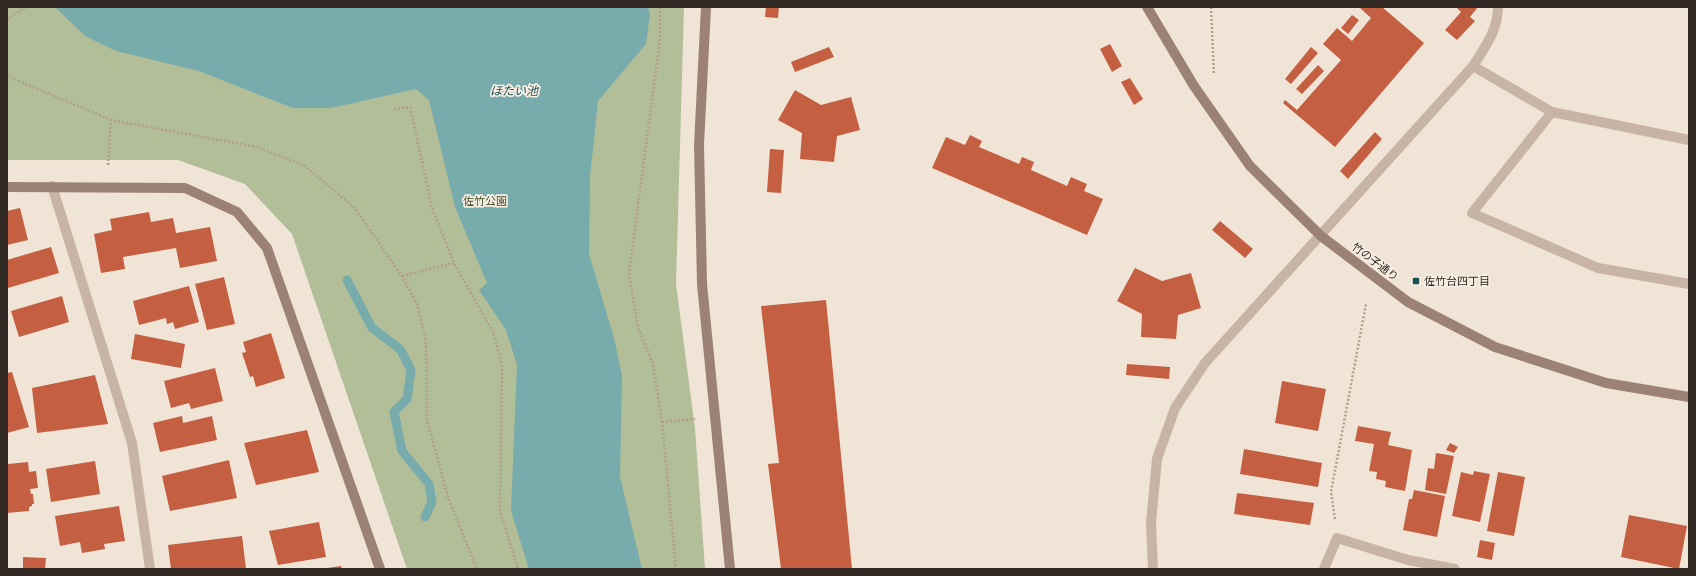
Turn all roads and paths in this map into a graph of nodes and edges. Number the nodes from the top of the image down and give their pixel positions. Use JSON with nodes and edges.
{"nodes":[{"id":1,"x":26,"y":7,"type":"edge"},
{"id":2,"x":660,"y":7,"type":"edge"},
{"id":3,"x":706,"y":7,"type":"edge"},
{"id":4,"x":1147,"y":7,"type":"edge"},
{"id":5,"x":1211,"y":7,"type":"edge"},
{"id":6,"x":1498,"y":7,"type":"edge"},
{"id":7,"x":7,"y":19,"type":"edge"},
{"id":8,"x":1473,"y":66,"type":"junction"},
{"id":9,"x":1214,"y":75,"type":"dead end"},
{"id":10,"x":7,"y":76,"type":"edge"},
{"id":11,"x":394,"y":109,"type":"dead end"},
{"id":12,"x":1552,"y":112,"type":"junction"},
{"id":13,"x":111,"y":120,"type":"junction"},
{"id":14,"x":1689,"y":140,"type":"edge"},
{"id":15,"x":108,"y":165,"type":"dead end"},
{"id":16,"x":52,"y":186,"type":"junction"},
{"id":17,"x":7,"y":187,"type":"edge"},
{"id":18,"x":1321,"y":236,"type":"junction"},
{"id":19,"x":454,"y":263,"type":"junction"},
{"id":20,"x":402,"y":276,"type":"junction"},
{"id":21,"x":1689,"y":284,"type":"edge"},
{"id":22,"x":1366,"y":304,"type":"dead end"},
{"id":23,"x":1689,"y":397,"type":"edge"},
{"id":24,"x":698,"y":419,"type":"dead end"},
{"id":25,"x":662,"y":422,"type":"junction"},
{"id":26,"x":1338,"y":538,"type":"junction"},
{"id":27,"x":150,"y":569,"type":"edge"},
{"id":28,"x":380,"y":569,"type":"edge"},
{"id":29,"x":477,"y":569,"type":"edge"},
{"id":30,"x":518,"y":569,"type":"edge"},
{"id":31,"x":676,"y":569,"type":"edge"},
{"id":32,"x":730,"y":569,"type":"edge"},
{"id":33,"x":1153,"y":569,"type":"edge"},
{"id":34,"x":1324,"y":569,"type":"edge"},
{"id":35,"x":1455,"y":569,"type":"edge"}],
"edges":[{"from":1,"to":7,"type":"path"},
{"from":2,"to":25,"type":"path"},
{"from":3,"to":32,"type":"street"},
{"from":4,"to":18,"type":"street","name":"竹の子通り"},
{"from":5,"to":9,"type":"path"},
{"from":6,"to":8,"type":"street"},
{"from":8,"to":12,"type":"street"},
{"from":8,"to":18,"type":"street"},
{"from":10,"to":13,"type":"path"},
{"from":11,"to":19,"type":"path"},
{"from":12,"to":14,"type":"street"},
{"from":12,"to":21,"type":"street"},
{"from":13,"to":15,"type":"path"},
{"from":13,"to":20,"type":"path"},
{"from":16,"to":17,"type":"street"},
{"from":16,"to":27,"type":"street"},
{"from":16,"to":28,"type":"street"},
{"from":18,"to":23,"type":"street","name":"竹の子通り"},
{"from":18,"to":33,"type":"street"},
{"from":19,"to":20,"type":"path"},
{"from":19,"to":30,"type":"path"},
{"from":20,"to":29,"type":"path"},
{"from":22,"to":26,"type":"path"},
{"from":24,"to":25,"type":"path"},
{"from":25,"to":31,"type":"path"},
{"from":26,"to":34,"type":"street"},
{"from":26,"to":35,"type":"street"}]}
